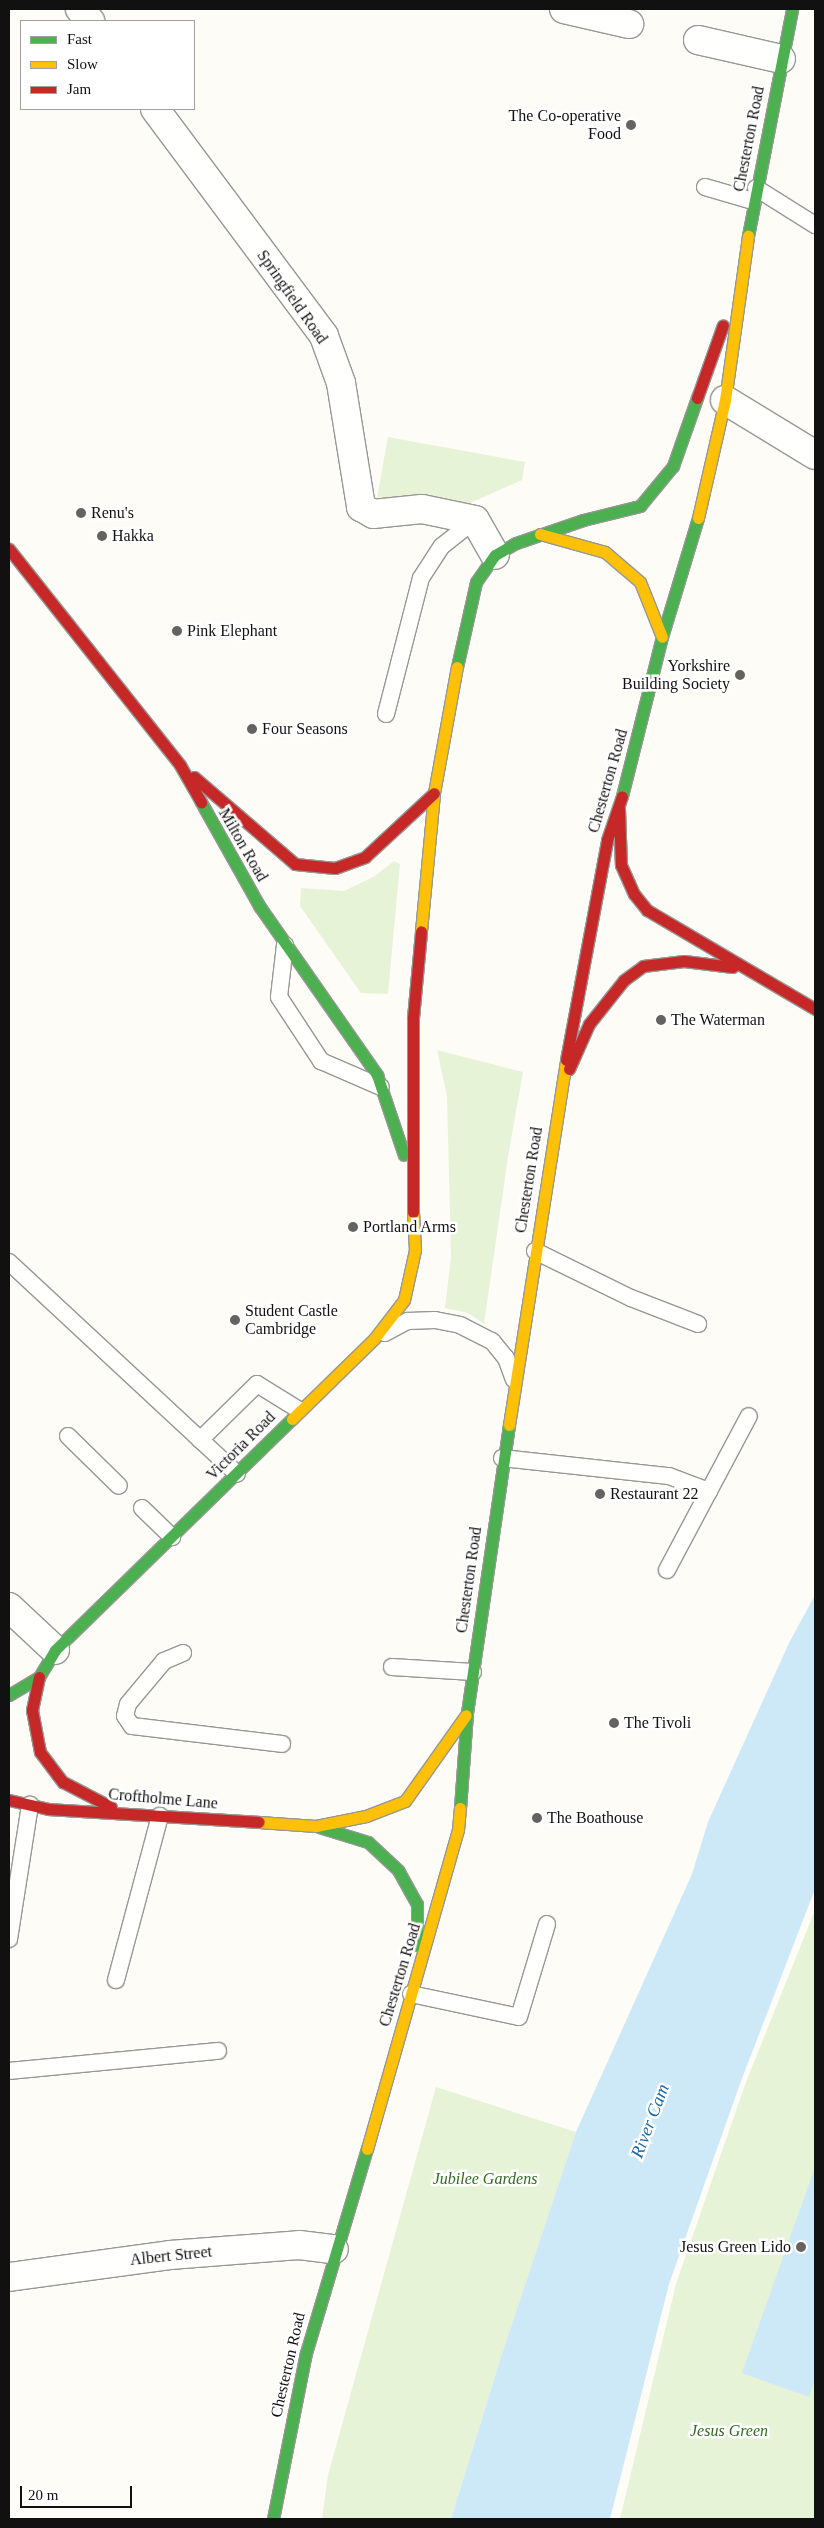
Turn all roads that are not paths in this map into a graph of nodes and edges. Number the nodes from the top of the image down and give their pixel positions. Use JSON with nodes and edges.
{"nodes":[{"id":1,"x":80,"y":9,"type":"edge"},
{"id":2,"x":564,"y":9,"type":"edge"},
{"id":3,"x":792,"y":9,"type":"edge"},
{"id":4,"x":89,"y":20,"type":"edge"},
{"id":5,"x":630,"y":24,"type":"dead end"},
{"id":6,"x":696,"y":48,"type":"dead end"},
{"id":7,"x":781,"y":59,"type":"junction"},
{"id":8,"x":156,"y":110,"type":"edge"},
{"id":9,"x":705,"y":187,"type":"dead end"},
{"id":10,"x":754,"y":195,"type":"junction"},
{"id":11,"x":815,"y":225,"type":"edge"},
{"id":12,"x":740,"y":277,"type":"junction"},
{"id":13,"x":725,"y":400,"type":"junction"},
{"id":14,"x":815,"y":455,"type":"edge"},
{"id":15,"x":475,"y":520,"type":"junction"},
{"id":16,"x":540,"y":534,"type":"junction"},
{"id":17,"x":9,"y":550,"type":"edge"},
{"id":18,"x":495,"y":555,"type":"junction"},
{"id":19,"x":662,"y":637,"type":"junction"},
{"id":20,"x":386,"y":714,"type":"dead end"},
{"id":21,"x":180,"y":765,"type":"junction"},
{"id":22,"x":434,"y":793,"type":"junction"},
{"id":23,"x":619,"y":809,"type":"junction"},
{"id":24,"x":285,"y":945,"type":"junction"},
{"id":25,"x":744,"y":969,"type":"junction"},
{"id":26,"x":815,"y":1009,"type":"edge"},
{"id":27,"x":381,"y":1087,"type":"junction"},
{"id":28,"x":560,"y":1090,"type":"junction"},
{"id":29,"x":412,"y":1178,"type":"junction"},
{"id":30,"x":535,"y":1250,"type":"junction"},
{"id":31,"x":9,"y":1262,"type":"edge"},
{"id":32,"x":698,"y":1324,"type":"dead end"},
{"id":33,"x":374,"y":1339,"type":"junction"},
{"id":34,"x":517,"y":1390,"type":"junction"},
{"id":35,"x":299,"y":1410,"type":"junction"},
{"id":36,"x":749,"y":1416,"type":"dead end"},
{"id":37,"x":68,"y":1436,"type":"dead end"},
{"id":38,"x":200,"y":1440,"type":"junction"},
{"id":39,"x":502,"y":1458,"type":"junction"},
{"id":40,"x":237,"y":1474,"type":"junction"},
{"id":41,"x":119,"y":1486,"type":"dead end"},
{"id":42,"x":709,"y":1491,"type":"junction"},
{"id":43,"x":142,"y":1508,"type":"dead end"},
{"id":44,"x":172,"y":1537,"type":"junction"},
{"id":45,"x":667,"y":1570,"type":"dead end"},
{"id":46,"x":9,"y":1607,"type":"edge"},
{"id":47,"x":56,"y":1650,"type":"junction"},
{"id":48,"x":183,"y":1653,"type":"dead end"},
{"id":49,"x":392,"y":1667,"type":"dead end"},
{"id":50,"x":474,"y":1672,"type":"junction"},
{"id":51,"x":39,"y":1677,"type":"junction"},
{"id":52,"x":9,"y":1695,"type":"edge"},
{"id":53,"x":467,"y":1713,"type":"junction"},
{"id":54,"x":282,"y":1744,"type":"dead end"},
{"id":55,"x":9,"y":1800,"type":"edge"},
{"id":56,"x":30,"y":1805,"type":"junction"},
{"id":57,"x":118,"y":1811,"type":"junction"},
{"id":58,"x":160,"y":1816,"type":"junction"},
{"id":59,"x":316,"y":1826,"type":"junction"},
{"id":60,"x":547,"y":1924,"type":"dead end"},
{"id":61,"x":9,"y":1938,"type":"edge"},
{"id":62,"x":418,"y":1976,"type":"junction"},
{"id":63,"x":116,"y":1980,"type":"dead end"},
{"id":64,"x":411,"y":1994,"type":"junction"},
{"id":65,"x":218,"y":2051,"type":"dead end"},
{"id":66,"x":9,"y":2071,"type":"edge"},
{"id":67,"x":334,"y":2249,"type":"junction"},
{"id":68,"x":9,"y":2277,"type":"edge"},
{"id":69,"x":274,"y":2519,"type":"edge"}],
"edges":[{"from":1,"to":4,"type":"street"},
{"from":2,"to":5,"type":"street"},
{"from":3,"to":7,"type":"main road","name":"Chesterton Road"},
{"from":6,"to":7,"type":"street"},
{"from":7,"to":10,"type":"main road","name":"Chesterton Road"},
{"from":8,"to":15,"type":"street","name":"Springfield Road"},
{"from":9,"to":10,"type":"lane"},
{"from":10,"to":11,"type":"lane"},
{"from":10,"to":12,"type":"main road","name":"Chesterton Road"},
{"from":12,"to":13,"type":"main road","name":"Chesterton Road"},
{"from":12,"to":16,"type":"main road"},
{"from":13,"to":14,"type":"street"},
{"from":13,"to":19,"type":"main road","name":"Chesterton Road"},
{"from":15,"to":18,"type":"street"},
{"from":15,"to":20,"type":"lane"},
{"from":16,"to":18,"type":"main road"},
{"from":16,"to":19,"type":"main road"},
{"from":17,"to":21,"type":"main road","name":"Milton Road"},
{"from":18,"to":22,"type":"main road"},
{"from":19,"to":23,"type":"main road","name":"Chesterton Road"},
{"from":21,"to":22,"type":"main road"},
{"from":21,"to":24,"type":"main road","name":"Milton Road"},
{"from":22,"to":29,"type":"main road"},
{"from":23,"to":25,"type":"main road"},
{"from":23,"to":28,"type":"main road","name":"Chesterton Road"},
{"from":24,"to":27,"type":"main road","name":"Milton Road"},
{"from":24,"to":27,"type":"lane"},
{"from":25,"to":26,"type":"main road"},
{"from":25,"to":28,"type":"main road"},
{"from":27,"to":29,"type":"main road","name":"Milton Road"},
{"from":28,"to":30,"type":"main road","name":"Chesterton Road"},
{"from":29,"to":33,"type":"main road","name":"Victoria Road"},
{"from":30,"to":32,"type":"lane"},
{"from":30,"to":34,"type":"main road","name":"Chesterton Road"},
{"from":31,"to":38,"type":"lane"},
{"from":33,"to":34,"type":"lane"},
{"from":33,"to":35,"type":"main road","name":"Victoria Road"},
{"from":34,"to":39,"type":"main road","name":"Chesterton Road"},
{"from":35,"to":38,"type":"lane"},
{"from":35,"to":40,"type":"main road","name":"Victoria Road"},
{"from":36,"to":42,"type":"lane"},
{"from":37,"to":41,"type":"lane"},
{"from":38,"to":40,"type":"lane"},
{"from":39,"to":42,"type":"lane"},
{"from":39,"to":50,"type":"main road","name":"Chesterton Road"},
{"from":40,"to":44,"type":"main road","name":"Victoria Road"},
{"from":42,"to":45,"type":"lane"},
{"from":43,"to":44,"type":"lane"},
{"from":44,"to":47,"type":"main road","name":"Victoria Road"},
{"from":46,"to":47,"type":"street"},
{"from":47,"to":51,"type":"main road","name":"Victoria Road"},
{"from":48,"to":54,"type":"lane"},
{"from":49,"to":50,"type":"lane"},
{"from":50,"to":53,"type":"main road","name":"Chesterton Road"},
{"from":51,"to":52,"type":"main road","name":"Victoria Road"},
{"from":51,"to":57,"type":"main road"},
{"from":53,"to":59,"type":"main road"},
{"from":53,"to":62,"type":"main road","name":"Chesterton Road"},
{"from":55,"to":56,"type":"main road","name":"Croftholme Lane"},
{"from":56,"to":57,"type":"main road","name":"Croftholme Lane"},
{"from":56,"to":61,"type":"lane"},
{"from":57,"to":58,"type":"main road","name":"Croftholme Lane"},
{"from":58,"to":59,"type":"main road","name":"Croftholme Lane"},
{"from":58,"to":63,"type":"lane"},
{"from":59,"to":62,"type":"main road"},
{"from":60,"to":64,"type":"lane"},
{"from":62,"to":64,"type":"main road","name":"Chesterton Road"},
{"from":64,"to":67,"type":"main road","name":"Chesterton Road"},
{"from":65,"to":66,"type":"lane"},
{"from":67,"to":68,"type":"street","name":"Albert Street"},
{"from":67,"to":69,"type":"main road","name":"Chesterton Road"}]}
